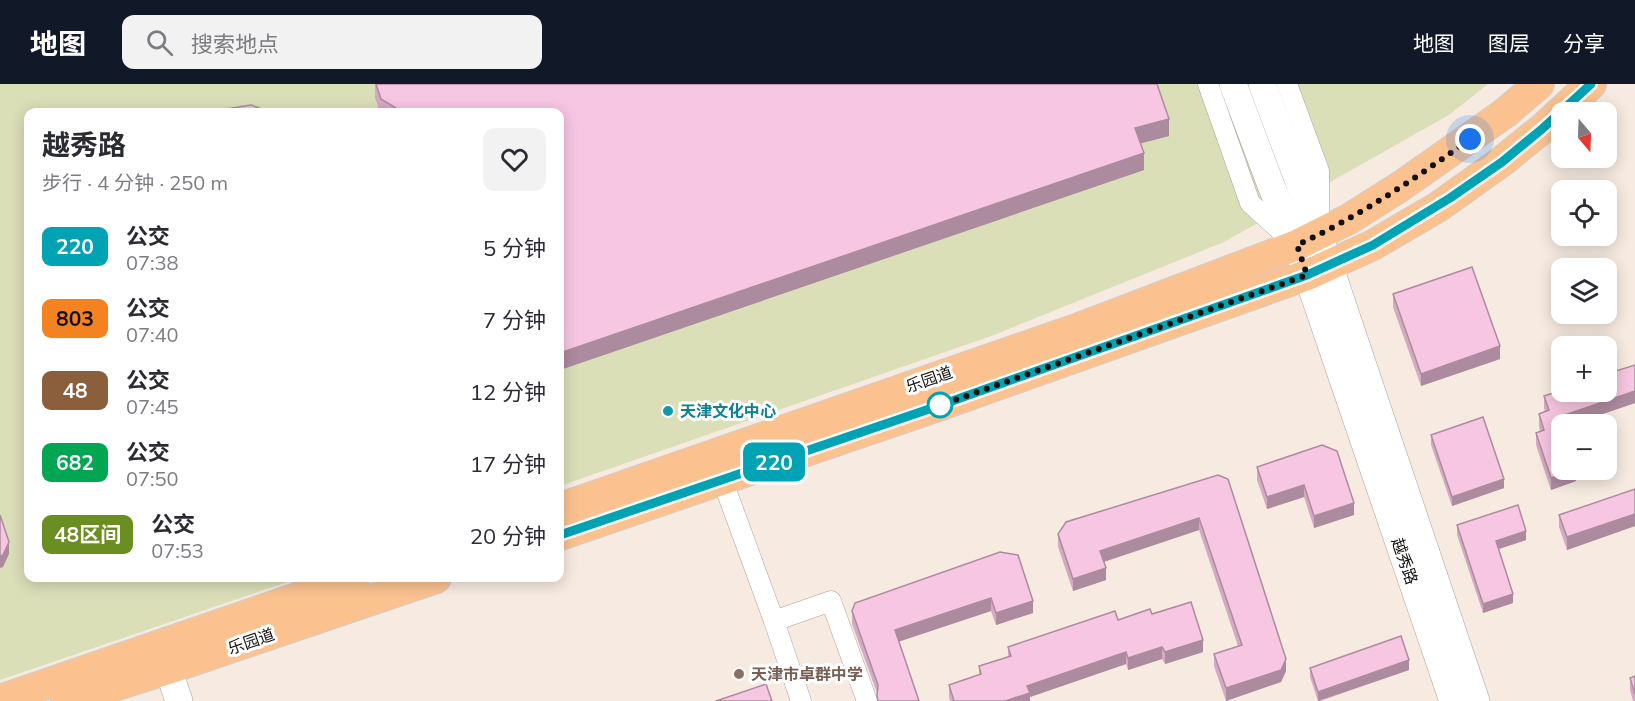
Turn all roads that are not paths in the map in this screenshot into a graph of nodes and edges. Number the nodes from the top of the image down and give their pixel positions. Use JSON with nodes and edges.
{"nodes":[{"id":1,"x":1208,"y":84,"type":"edge"},
{"id":2,"x":1233,"y":84,"type":"edge"},
{"id":3,"x":1262,"y":84,"type":"edge"},
{"id":4,"x":1287,"y":84,"type":"edge"},
{"id":5,"x":1539,"y":84,"type":"edge"},
{"id":6,"x":1591,"y":84,"type":"edge"},
{"id":7,"x":1308,"y":240,"type":"junction"},
{"id":8,"x":1318,"y":270,"type":"junction"},
{"id":9,"x":718,"y":467,"type":"junction"},
{"id":10,"x":564,"y":506,"type":"edge"},
{"id":11,"x":564,"y":533,"type":"edge"},
{"id":12,"x":345,"y":582,"type":"edge"},
{"id":13,"x":422,"y":582,"type":"edge"},
{"id":14,"x":774,"y":621,"type":"junction"},
{"id":15,"x":164,"y":657,"type":"junction"},
{"id":16,"x":117,"y":682,"type":"edge"},
{"id":17,"x":0,"y":700,"type":"edge"},
{"id":18,"x":66,"y":701,"type":"edge"},
{"id":19,"x":179,"y":701,"type":"edge"},
{"id":20,"x":801,"y":701,"type":"edge"},
{"id":21,"x":867,"y":701,"type":"edge"},
{"id":22,"x":1453,"y":701,"type":"edge"},
{"id":23,"x":1476,"y":701,"type":"edge"}],
"edges":[{"from":1,"to":7,"type":"street"},
{"from":2,"to":7,"type":"street","name":"越秀路"},
{"from":3,"to":7,"type":"street","name":"越秀路"},
{"from":4,"to":7,"type":"street"},
{"from":5,"to":7,"type":"main road","name":"乐园道"},
{"from":6,"to":8,"type":"main road","name":"乐园道"},
{"from":7,"to":8,"type":"street","name":"越秀路"},
{"from":7,"to":9,"type":"main road","name":"乐园道"},
{"from":8,"to":9,"type":"main road","name":"乐园道"},
{"from":8,"to":22,"type":"street","name":"越秀路"},
{"from":8,"to":23,"type":"street","name":"越秀路"},
{"from":9,"to":10,"type":"main road","name":"乐园道"},
{"from":9,"to":11,"type":"main road","name":"乐园道"},
{"from":9,"to":14,"type":"street"},
{"from":12,"to":15,"type":"main road","name":"乐园道"},
{"from":13,"to":15,"type":"main road","name":"乐园道"},
{"from":14,"to":20,"type":"street"},
{"from":14,"to":21,"type":"street"},
{"from":15,"to":16,"type":"main road","name":"乐园道"},
{"from":15,"to":19,"type":"street"},
{"from":16,"to":17,"type":"main road","name":"乐园道"},
{"from":16,"to":18,"type":"main road","name":"乐园道"}]}
